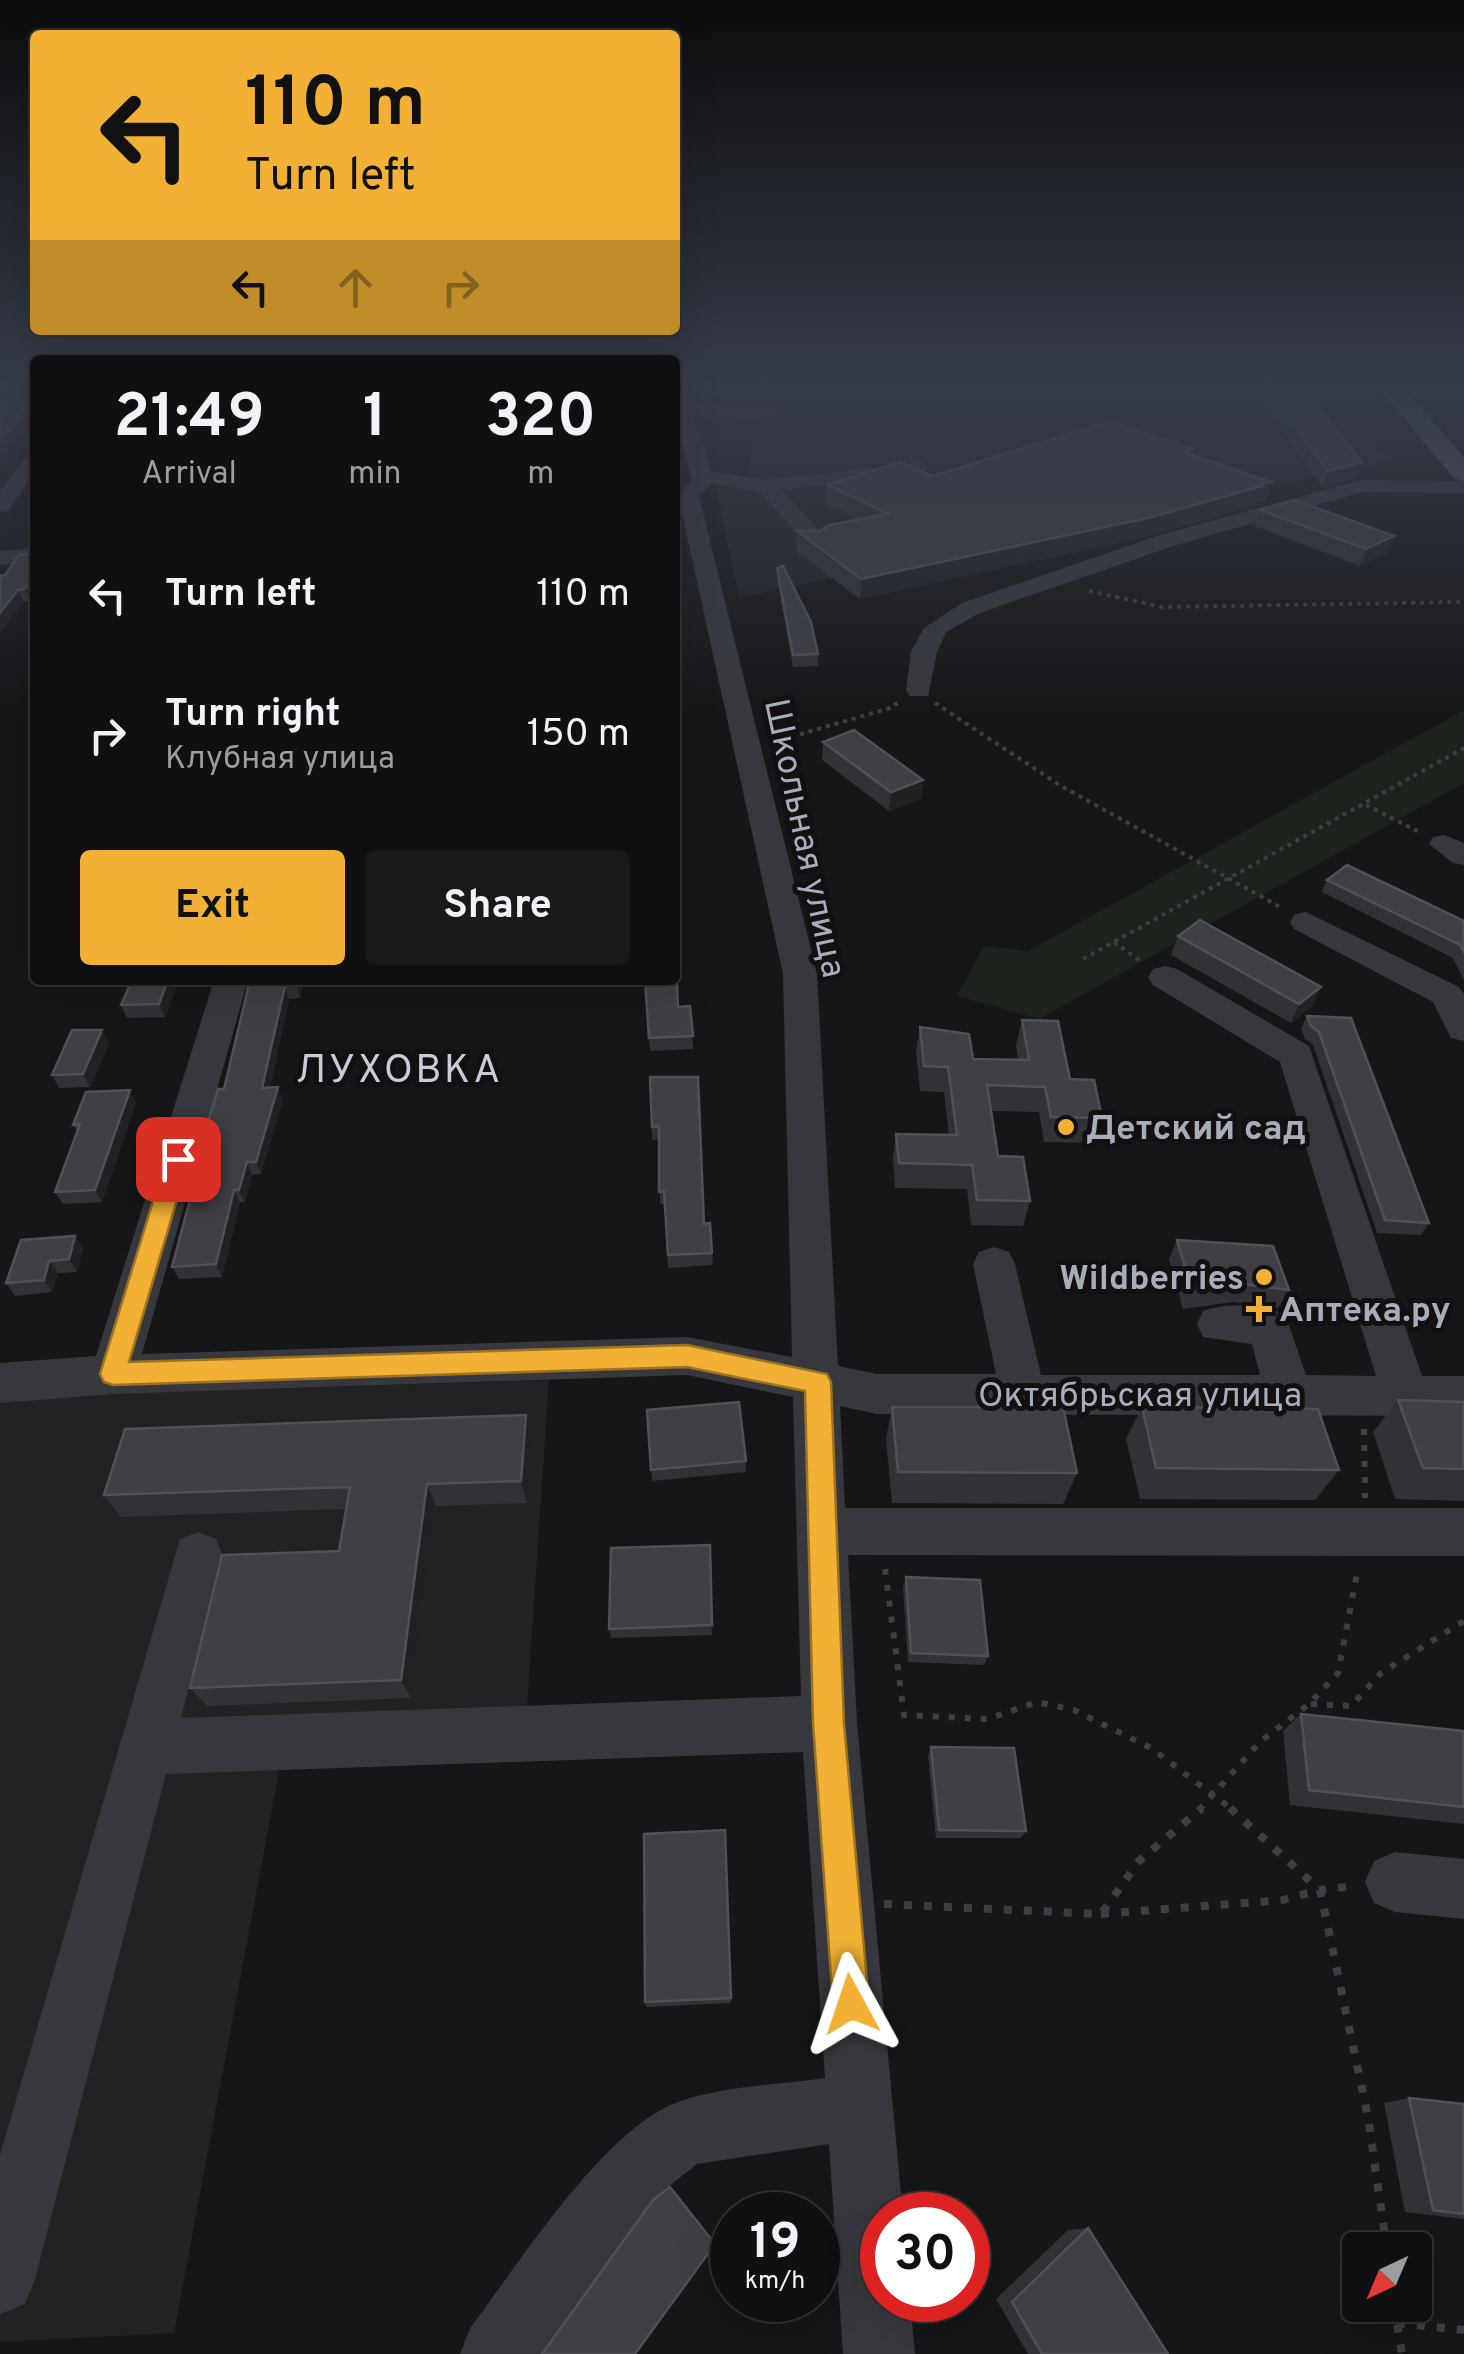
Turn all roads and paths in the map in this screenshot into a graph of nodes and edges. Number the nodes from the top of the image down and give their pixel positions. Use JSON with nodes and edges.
{"nodes":[{"id":1,"x":689,"y":496,"type":"edge"},
{"id":2,"x":774,"y":496,"type":"edge"},
{"id":3,"x":1327,"y":496,"type":"edge"},
{"id":4,"x":817,"y":540,"type":"edge"},
{"id":5,"x":30,"y":555,"type":"edge"},
{"id":6,"x":0,"y":558,"type":"edge"},
{"id":7,"x":1061,"y":577,"type":"junction"},
{"id":8,"x":1464,"y":602,"type":"edge"},
{"id":9,"x":918,"y":690,"type":"junction"},
{"id":10,"x":747,"y":747,"type":"junction"},
{"id":11,"x":1464,"y":748,"type":"edge"},
{"id":12,"x":1366,"y":805,"type":"junction"},
{"id":13,"x":1454,"y":850,"type":"edge"},
{"id":14,"x":1232,"y":877,"type":"junction"},
{"id":15,"x":1306,"y":922,"type":"joint"},
{"id":16,"x":1114,"y":942,"type":"junction"},
{"id":17,"x":1083,"y":959,"type":"dead end"},
{"id":18,"x":1165,"y":978,"type":"joint"},
{"id":19,"x":230,"y":985,"type":"edge"},
{"id":20,"x":1464,"y":1029,"type":"edge"},
{"id":21,"x":994,"y":1264,"type":"dead end"},
{"id":22,"x":1219,"y":1324,"type":"dead end"},
{"id":23,"x":113,"y":1374,"type":"junction"},
{"id":24,"x":818,"y":1382,"type":"junction"},
{"id":25,"x":0,"y":1384,"type":"edge"},
{"id":26,"x":1023,"y":1394,"type":"junction"},
{"id":27,"x":1288,"y":1394,"type":"junction"},
{"id":28,"x":1391,"y":1395,"type":"junction"},
{"id":29,"x":1464,"y":1396,"type":"edge"},
{"id":30,"x":850,"y":1532,"type":"junction"},
{"id":31,"x":1368,"y":1532,"type":"junction"},
{"id":32,"x":1464,"y":1532,"type":"edge"},
{"id":33,"x":198,"y":1556,"type":"dead end"},
{"id":34,"x":1464,"y":1621,"type":"edge"},
{"id":35,"x":1309,"y":1704,"type":"junction"},
{"id":36,"x":828,"y":1723,"type":"junction"},
{"id":37,"x":144,"y":1747,"type":"junction"},
{"id":38,"x":1215,"y":1795,"type":"junction"},
{"id":39,"x":1395,"y":1882,"type":"joint"},
{"id":40,"x":1464,"y":1889,"type":"edge"},
{"id":41,"x":1320,"y":1890,"type":"junction"},
{"id":42,"x":843,"y":1902,"type":"junction"},
{"id":43,"x":1102,"y":1914,"type":"junction"},
{"id":44,"x":859,"y":2106,"type":"junction"},
{"id":45,"x":1384,"y":2232,"type":"edge"},
{"id":46,"x":0,"y":2279,"type":"edge"},
{"id":47,"x":1397,"y":2323,"type":"joint"},
{"id":48,"x":1464,"y":2330,"type":"edge"},
{"id":49,"x":496,"y":2354,"type":"edge"},
{"id":50,"x":879,"y":2354,"type":"edge"},
{"id":51,"x":1402,"y":2354,"type":"edge"}],
"edges":[{"from":1,"to":10,"type":"street","name":"Школьная улица"},
{"from":2,"to":4,"type":"street"},
{"from":3,"to":7,"type":"street"},
{"from":5,"to":6,"type":"street"},
{"from":7,"to":8,"type":"path"},
{"from":7,"to":9,"type":"street"},
{"from":9,"to":10,"type":"path"},
{"from":9,"to":14,"type":"path"},
{"from":10,"to":24,"type":"street","name":"Школьная улица"},
{"from":11,"to":12,"type":"path"},
{"from":12,"to":13,"type":"path"},
{"from":12,"to":14,"type":"path"},
{"from":14,"to":15,"type":"path"},
{"from":14,"to":16,"type":"path"},
{"from":15,"to":20,"type":"street"},
{"from":16,"to":17,"type":"path"},
{"from":16,"to":18,"type":"path"},
{"from":18,"to":28,"type":"street"},
{"from":19,"to":23,"type":"street"},
{"from":21,"to":26,"type":"street"},
{"from":22,"to":27,"type":"street"},
{"from":23,"to":24,"type":"street","name":"Октябрьская улица"},
{"from":23,"to":25,"type":"street","name":"Октябрьская улица"},
{"from":24,"to":26,"type":"street","name":"Октябрьская улица"},
{"from":24,"to":30,"type":"street"},
{"from":26,"to":27,"type":"street","name":"Октябрьская улица"},
{"from":27,"to":28,"type":"street","name":"Октябрьская улица"},
{"from":28,"to":29,"type":"street","name":"Октябрьская улица"},
{"from":28,"to":31,"type":"path"},
{"from":30,"to":31,"type":"street"},
{"from":30,"to":36,"type":"street"},
{"from":30,"to":38,"type":"path"},
{"from":31,"to":32,"type":"street"},
{"from":31,"to":35,"type":"path"},
{"from":33,"to":37,"type":"street"},
{"from":34,"to":35,"type":"path"},
{"from":35,"to":38,"type":"path"},
{"from":36,"to":37,"type":"street"},
{"from":36,"to":42,"type":"street"},
{"from":37,"to":46,"type":"street"},
{"from":38,"to":41,"type":"path"},
{"from":38,"to":43,"type":"path"},
{"from":39,"to":40,"type":"street"},
{"from":39,"to":41,"type":"path"},
{"from":41,"to":43,"type":"path"},
{"from":41,"to":45,"type":"path"},
{"from":42,"to":43,"type":"path"},
{"from":42,"to":44,"type":"street"},
{"from":44,"to":49,"type":"street"},
{"from":44,"to":50,"type":"street"},
{"from":47,"to":48,"type":"path"},
{"from":47,"to":51,"type":"path"}]}
